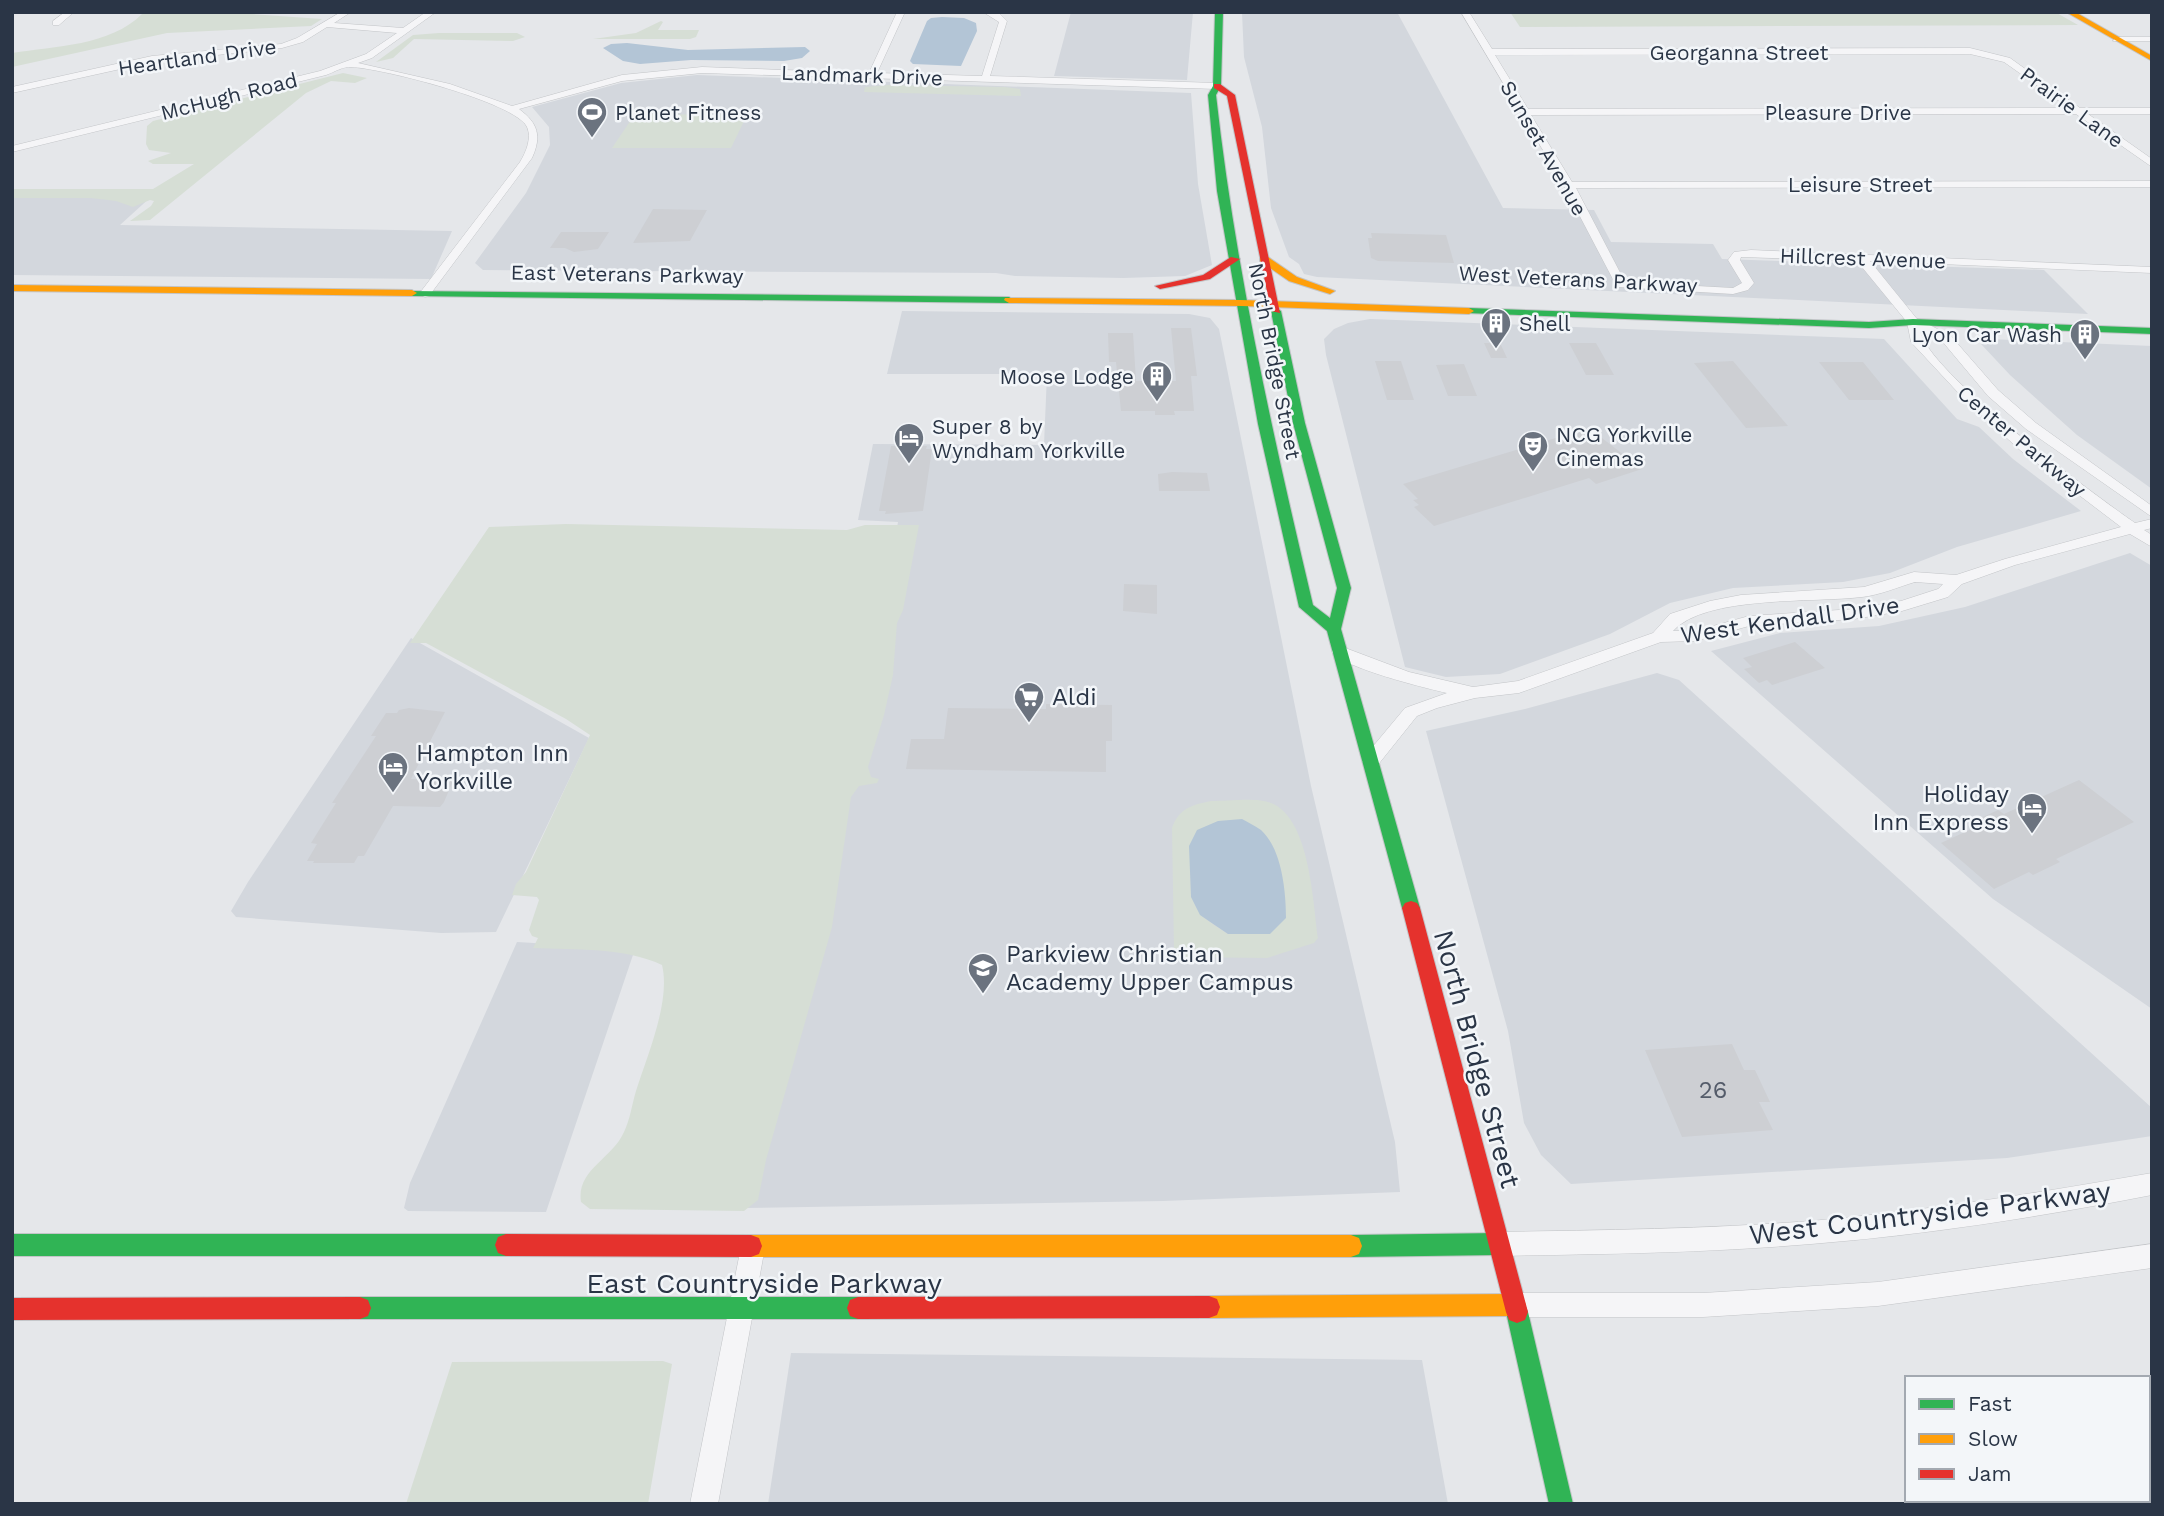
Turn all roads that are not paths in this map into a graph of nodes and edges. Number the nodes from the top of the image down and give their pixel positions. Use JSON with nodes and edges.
{"nodes":[{"id":1,"x":70,"y":12,"type":"edge"},
{"id":2,"x":347,"y":12,"type":"edge"},
{"id":3,"x":432,"y":12,"type":"edge"},
{"id":4,"x":901,"y":12,"type":"edge"},
{"id":5,"x":986,"y":12,"type":"edge"},
{"id":6,"x":1219,"y":12,"type":"edge"},
{"id":7,"x":1465,"y":12,"type":"edge"},
{"id":8,"x":2069,"y":12,"type":"edge"},
{"id":9,"x":336,"y":19,"type":"junction"},
{"id":10,"x":57,"y":23,"type":"dead end"},
{"id":11,"x":326,"y":24,"type":"junction"},
{"id":12,"x":410,"y":28,"type":"junction"},
{"id":13,"x":2152,"y":38,"type":"edge"},
{"id":14,"x":2116,"y":39,"type":"junction"},
{"id":15,"x":1488,"y":52,"type":"junction"},
{"id":16,"x":1990,"y":54,"type":"joint"},
{"id":17,"x":2152,"y":59,"type":"edge"},
{"id":18,"x":351,"y":64,"type":"junction"},
{"id":19,"x":872,"y":75,"type":"junction"},
{"id":20,"x":985,"y":79,"type":"junction"},
{"id":21,"x":1217,"y":86,"type":"junction"},
{"id":22,"x":12,"y":90,"type":"edge"},
{"id":23,"x":513,"y":108,"type":"junction"},
{"id":24,"x":2079,"y":111,"type":"junction"},
{"id":25,"x":2152,"y":111,"type":"edge"},
{"id":26,"x":1524,"y":112,"type":"junction"},
{"id":27,"x":12,"y":149,"type":"edge"},
{"id":28,"x":2152,"y":164,"type":"edge"},
{"id":29,"x":2152,"y":184,"type":"edge"},
{"id":30,"x":1568,"y":185,"type":"junction"},
{"id":31,"x":1861,"y":258,"type":"junction"},
{"id":32,"x":1235,"y":259,"type":"junction"},
{"id":33,"x":1264,"y":259,"type":"junction"},
{"id":34,"x":2152,"y":270,"type":"edge"},
{"id":35,"x":12,"y":276,"type":"edge"},
{"id":36,"x":1621,"y":285,"type":"joint"},
{"id":37,"x":12,"y":288,"type":"edge"},
{"id":38,"x":429,"y":288,"type":"junction"},
{"id":39,"x":1330,"y":291,"type":"junction"},
{"id":40,"x":1163,"y":294,"type":"junction"},
{"id":41,"x":1240,"y":296,"type":"junction"},
{"id":42,"x":1272,"y":297,"type":"junction"},
{"id":43,"x":1346,"y":306,"type":"junction"},
{"id":44,"x":1913,"y":322,"type":"junction"},
{"id":45,"x":2152,"y":331,"type":"edge"},
{"id":46,"x":1247,"y":336,"type":"junction"},
{"id":47,"x":1280,"y":337,"type":"junction"},
{"id":48,"x":2152,"y":513,"type":"edge"},
{"id":49,"x":2152,"y":523,"type":"edge"},
{"id":50,"x":2133,"y":528,"type":"junction"},
{"id":51,"x":2152,"y":542,"type":"edge"},
{"id":52,"x":1956,"y":580,"type":"junction"},
{"id":53,"x":1334,"y":629,"type":"junction"},
{"id":54,"x":1659,"y":637,"type":"junction"},
{"id":55,"x":1340,"y":652,"type":"junction"},
{"id":56,"x":1475,"y":692,"type":"junction"},
{"id":57,"x":1371,"y":761,"type":"junction"},
{"id":58,"x":2152,"y":1184,"type":"edge"},
{"id":59,"x":1498,"y":1244,"type":"junction"},
{"id":60,"x":12,"y":1245,"type":"edge"},
{"id":61,"x":753,"y":1247,"type":"junction"},
{"id":62,"x":2152,"y":1256,"type":"edge"},
{"id":63,"x":1515,"y":1305,"type":"junction"},
{"id":64,"x":741,"y":1307,"type":"junction"},
{"id":65,"x":12,"y":1309,"type":"edge"},
{"id":66,"x":704,"y":1504,"type":"edge"},
{"id":67,"x":1560,"y":1504,"type":"edge"}],
"edges":[{"from":1,"to":10,"type":"street"},
{"from":2,"to":9,"type":"street","name":"Heartland Drive"},
{"from":3,"to":12,"type":"street","name":"McHugh Road"},
{"from":4,"to":19,"type":"street"},
{"from":5,"to":20,"type":"street"},
{"from":6,"to":21,"type":"main road","name":"North Bridge Street"},
{"from":7,"to":15,"type":"street","name":"Sunset Avenue"},
{"from":8,"to":14,"type":"main road"},
{"from":9,"to":11,"type":"street","name":"Heartland Drive"},
{"from":9,"to":12,"type":"street"},
{"from":11,"to":12,"type":"street"},
{"from":11,"to":22,"type":"street","name":"Heartland Drive"},
{"from":12,"to":18,"type":"street","name":"McHugh Road"},
{"from":13,"to":14,"type":"street"},
{"from":14,"to":17,"type":"main road"},
{"from":15,"to":16,"type":"street","name":"Georganna Street"},
{"from":15,"to":26,"type":"street","name":"Sunset Avenue"},
{"from":16,"to":24,"type":"street","name":"Prairie Lane"},
{"from":18,"to":23,"type":"street"},
{"from":18,"to":27,"type":"street","name":"McHugh Road"},
{"from":19,"to":20,"type":"street","name":"Landmark Drive"},
{"from":19,"to":23,"type":"street","name":"Landmark Drive"},
{"from":20,"to":21,"type":"street","name":"Landmark Drive"},
{"from":21,"to":32,"type":"main road","name":"North Bridge Street"},
{"from":21,"to":33,"type":"main road","name":"North Bridge Street"},
{"from":23,"to":38,"type":"street"},
{"from":24,"to":25,"type":"street","name":"Pleasure Drive"},
{"from":24,"to":26,"type":"street","name":"Pleasure Drive"},
{"from":24,"to":28,"type":"street","name":"Prairie Lane"},
{"from":26,"to":30,"type":"street","name":"Sunset Avenue"},
{"from":29,"to":30,"type":"street","name":"Leisure Street"},
{"from":30,"to":36,"type":"street","name":"Sunset Avenue"},
{"from":31,"to":34,"type":"street","name":"Hillcrest Avenue"},
{"from":31,"to":36,"type":"street","name":"Hillcrest Avenue"},
{"from":31,"to":44,"type":"street","name":"Center Parkway"},
{"from":32,"to":40,"type":"main road"},
{"from":32,"to":41,"type":"main road","name":"North Bridge Street"},
{"from":33,"to":39,"type":"main road"},
{"from":33,"to":42,"type":"main road","name":"North Bridge Street"},
{"from":35,"to":38,"type":"main road","name":"East Veterans Parkway"},
{"from":37,"to":38,"type":"main road","name":"East Veterans Parkway"},
{"from":38,"to":40,"type":"main road","name":"East Veterans Parkway"},
{"from":39,"to":42,"type":"main road","name":"West Veterans Parkway"},
{"from":39,"to":44,"type":"main road","name":"West Veterans Parkway"},
{"from":40,"to":41,"type":"main road","name":"East Veterans Parkway"},
{"from":40,"to":46,"type":"main road"},
{"from":41,"to":42,"type":"main road","name":"West Veterans Parkway"},
{"from":41,"to":46,"type":"main road","name":"North Bridge Street"},
{"from":42,"to":43,"type":"main road","name":"West Veterans Parkway"},
{"from":42,"to":47,"type":"main road","name":"North Bridge Street"},
{"from":43,"to":44,"type":"main road","name":"West Veterans Parkway"},
{"from":43,"to":47,"type":"main road"},
{"from":44,"to":45,"type":"main road","name":"West Veterans Parkway"},
{"from":44,"to":48,"type":"street","name":"Center Parkway"},
{"from":44,"to":50,"type":"street","name":"Center Parkway"},
{"from":46,"to":53,"type":"main road","name":"North Bridge Street"},
{"from":47,"to":53,"type":"main road","name":"North Bridge Street"},
{"from":49,"to":50,"type":"street","name":"West Kendall Drive"},
{"from":50,"to":51,"type":"street","name":"Center Parkway"},
{"from":50,"to":52,"type":"street","name":"West Kendall Drive"},
{"from":52,"to":54,"type":"street","name":"West Kendall Drive"},
{"from":52,"to":54,"type":"street","name":"West Kendall Drive"},
{"from":53,"to":55,"type":"main road","name":"North Bridge Street"},
{"from":54,"to":56,"type":"street","name":"West Kendall Drive"},
{"from":55,"to":56,"type":"street","name":"West Kendall Drive"},
{"from":55,"to":57,"type":"main road","name":"North Bridge Street"},
{"from":56,"to":57,"type":"street","name":"West Kendall Drive"},
{"from":57,"to":59,"type":"main road","name":"North Bridge Street"},
{"from":58,"to":59,"type":"street","name":"West Countryside Parkway"},
{"from":59,"to":61,"type":"main road","name":"East Countryside Parkway"},
{"from":59,"to":63,"type":"main road","name":"North Bridge Street"},
{"from":60,"to":61,"type":"main road","name":"East Countryside Parkway"},
{"from":61,"to":64,"type":"street"},
{"from":62,"to":63,"type":"street"},
{"from":63,"to":64,"type":"main road","name":"East Countryside Parkway"},
{"from":63,"to":67,"type":"main road","name":"North Bridge Street"},
{"from":64,"to":65,"type":"main road","name":"East Countryside Parkway"},
{"from":64,"to":66,"type":"street"}]}
